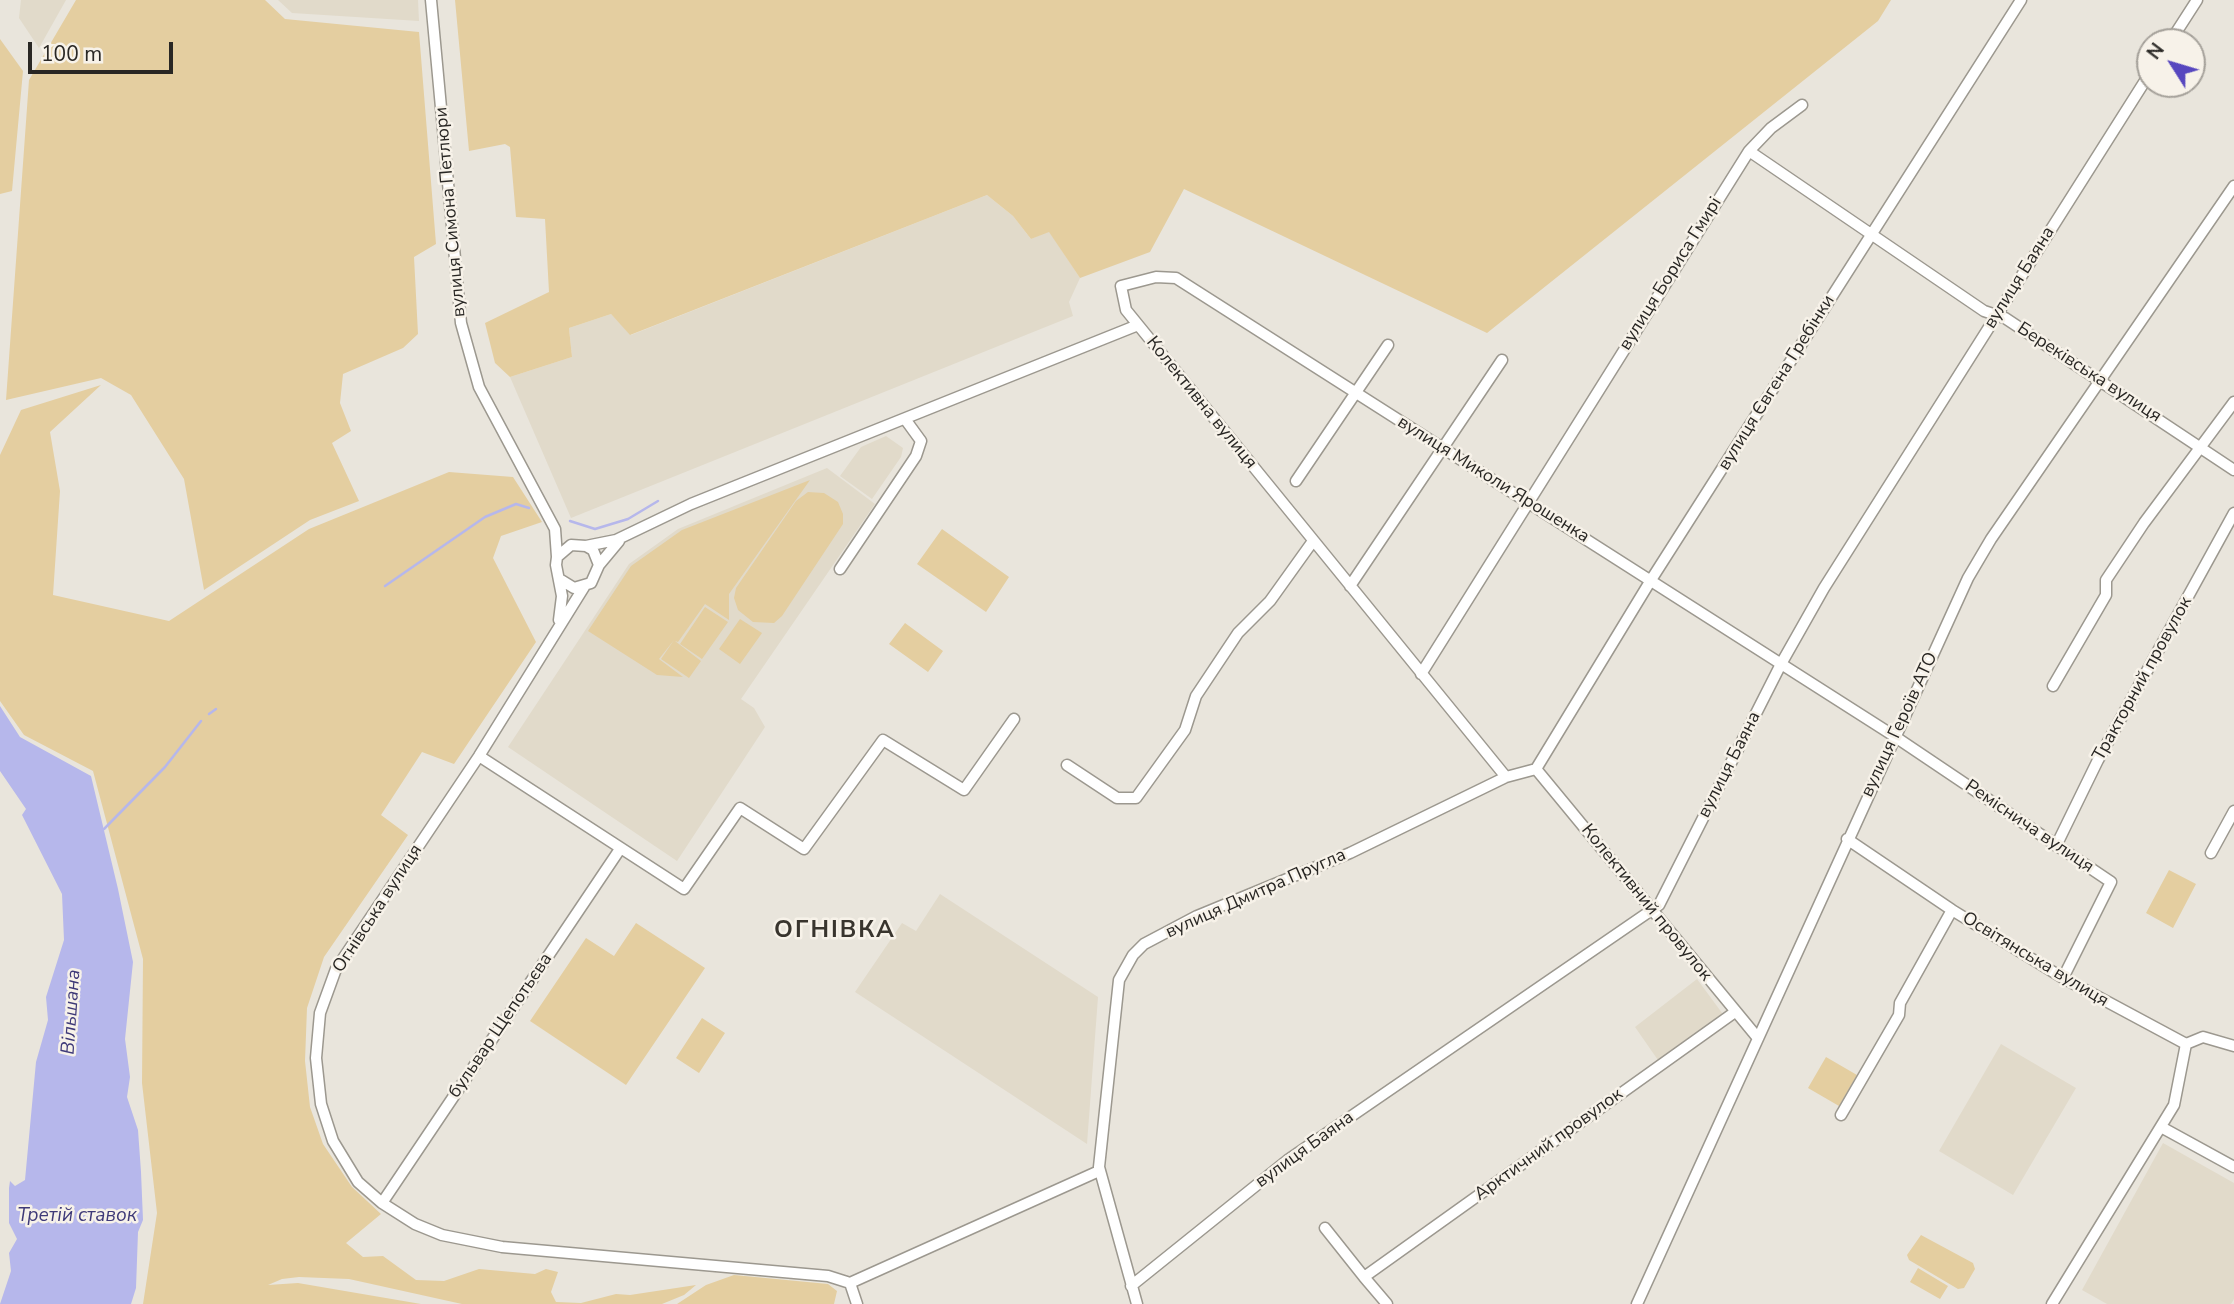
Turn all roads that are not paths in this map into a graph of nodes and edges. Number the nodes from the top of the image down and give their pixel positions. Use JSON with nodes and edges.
{"nodes":[{"id":1,"x":431,"y":0,"type":"edge"},
{"id":2,"x":2021,"y":0,"type":"edge"},
{"id":3,"x":2197,"y":0,"type":"edge"},
{"id":4,"x":2179,"y":28,"type":"edge"},
{"id":5,"x":2136,"y":95,"type":"edge"},
{"id":6,"x":1802,"y":105,"type":"dead end"},
{"id":7,"x":1749,"y":152,"type":"junction"},
{"id":8,"x":2234,"y":186,"type":"edge"},
{"id":9,"x":1872,"y":233,"type":"junction"},
{"id":10,"x":1996,"y":315,"type":"junction"},
{"id":11,"x":1138,"y":325,"type":"junction"},
{"id":12,"x":1388,"y":345,"type":"dead end"},
{"id":13,"x":1502,"y":360,"type":"dead end"},
{"id":14,"x":2100,"y":379,"type":"junction"},
{"id":15,"x":1355,"y":394,"type":"junction"},
{"id":16,"x":2234,"y":402,"type":"edge"},
{"id":17,"x":905,"y":419,"type":"junction"},
{"id":18,"x":2200,"y":448,"type":"junction"},
{"id":19,"x":1442,"y":449,"type":"junction"},
{"id":20,"x":2234,"y":470,"type":"edge"},
{"id":21,"x":1296,"y":481,"type":"dead end"},
{"id":22,"x":1528,"y":503,"type":"junction"},
{"id":23,"x":2234,"y":513,"type":"edge"},
{"id":24,"x":555,"y":528,"type":"junction"},
{"id":25,"x":628,"y":534,"type":"junction"},
{"id":26,"x":1313,"y":541,"type":"junction"},
{"id":27,"x":582,"y":545,"type":"junction"},
{"id":28,"x":557,"y":557,"type":"junction"},
{"id":29,"x":599,"y":565,"type":"junction"},
{"id":30,"x":840,"y":569,"type":"dead end"},
{"id":31,"x":561,"y":580,"type":"junction"},
{"id":32,"x":1651,"y":580,"type":"junction"},
{"id":33,"x":1350,"y":586,"type":"junction"},
{"id":34,"x":584,"y":587,"type":"junction"},
{"id":35,"x":544,"y":652,"type":"junction"},
{"id":36,"x":1781,"y":664,"type":"junction"},
{"id":37,"x":1421,"y":674,"type":"junction"},
{"id":38,"x":2053,"y":686,"type":"dead end"},
{"id":39,"x":1014,"y":719,"type":"dead end"},
{"id":40,"x":1894,"y":736,"type":"junction"},
{"id":41,"x":479,"y":756,"type":"junction"},
{"id":42,"x":1067,"y":765,"type":"dead end"},
{"id":43,"x":1536,"y":769,"type":"junction"},
{"id":44,"x":1506,"y":777,"type":"junction"},
{"id":45,"x":2234,"y":811,"type":"edge"},
{"id":46,"x":1847,"y":839,"type":"junction"},
{"id":47,"x":2056,"y":846,"type":"junction"},
{"id":48,"x":620,"y":849,"type":"junction"},
{"id":49,"x":2211,"y":853,"type":"dead end"},
{"id":50,"x":1952,"y":910,"type":"junction"},
{"id":51,"x":1653,"y":911,"type":"junction"},
{"id":52,"x":2063,"y":978,"type":"junction"},
{"id":53,"x":1735,"y":1012,"type":"junction"},
{"id":54,"x":1757,"y":1037,"type":"junction"},
{"id":55,"x":2186,"y":1044,"type":"junction"},
{"id":56,"x":2234,"y":1046,"type":"edge"},
{"id":57,"x":1841,"y":1115,"type":"dead end"},
{"id":58,"x":2161,"y":1127,"type":"junction"},
{"id":59,"x":2234,"y":1167,"type":"edge"},
{"id":60,"x":1099,"y":1171,"type":"junction"},
{"id":61,"x":382,"y":1203,"type":"junction"},
{"id":62,"x":1325,"y":1228,"type":"dead end"},
{"id":63,"x":1364,"y":1277,"type":"junction"},
{"id":64,"x":850,"y":1283,"type":"junction"},
{"id":65,"x":1131,"y":1286,"type":"junction"},
{"id":66,"x":857,"y":1304,"type":"edge"},
{"id":67,"x":1137,"y":1304,"type":"edge"},
{"id":68,"x":1387,"y":1304,"type":"edge"},
{"id":69,"x":1637,"y":1304,"type":"edge"},
{"id":70,"x":2052,"y":1304,"type":"edge"}],
"edges":[{"from":1,"to":24,"type":"street","name":"вулиця Симона Петлюри"},
{"from":2,"to":9,"type":"street","name":"вулиця Євгена Гребінки"},
{"from":3,"to":4,"type":"street"},
{"from":5,"to":10,"type":"street","name":"вулиця Баяна"},
{"from":6,"to":7,"type":"street","name":"вулиця Бориса Гмирі"},
{"from":7,"to":9,"type":"street"},
{"from":7,"to":22,"type":"street","name":"вулиця Бориса Гмирі"},
{"from":8,"to":14,"type":"street","name":"вулиця Героїв АТО"},
{"from":9,"to":10,"type":"street","name":"Береківська вулиця"},
{"from":9,"to":32,"type":"street","name":"вулиця Євгена Гребінки"},
{"from":10,"to":14,"type":"street","name":"Береківська вулиця"},
{"from":10,"to":36,"type":"street","name":"вулиця Баяна"},
{"from":11,"to":15,"type":"street","name":"вулиця Миколи Ярошенка"},
{"from":11,"to":17,"type":"street","name":"Колективна вулиця"},
{"from":11,"to":26,"type":"street","name":"Колективна вулиця"},
{"from":12,"to":15,"type":"street"},
{"from":13,"to":19,"type":"street"},
{"from":14,"to":18,"type":"street","name":"Береківська вулиця"},
{"from":14,"to":40,"type":"street","name":"вулиця Героїв АТО"},
{"from":15,"to":19,"type":"street","name":"вулиця Миколи Ярошенка"},
{"from":15,"to":21,"type":"street"},
{"from":16,"to":18,"type":"street"},
{"from":17,"to":25,"type":"street","name":"Колективна вулиця"},
{"from":17,"to":30,"type":"street"},
{"from":18,"to":20,"type":"street","name":"Береківська вулиця"},
{"from":18,"to":38,"type":"street"},
{"from":19,"to":22,"type":"street","name":"вулиця Миколи Ярошенка"},
{"from":19,"to":33,"type":"street"},
{"from":22,"to":32,"type":"street","name":"вулиця Миколи Ярошенка"},
{"from":22,"to":37,"type":"street","name":"вулиця Бориса Гмирі"},
{"from":23,"to":47,"type":"street","name":"Тракторний провулок"},
{"from":24,"to":27,"type":"street","name":"вулиця Симона Петлюри"},
{"from":24,"to":28,"type":"street","name":"вулиця Симона Петлюри"},
{"from":25,"to":27,"type":"street","name":"Колективна вулиця"},
{"from":25,"to":29,"type":"street","name":"Колективна вулиця"},
{"from":26,"to":33,"type":"street","name":"Колективна вулиця"},
{"from":26,"to":42,"type":"street"},
{"from":27,"to":28,"type":"street"},
{"from":27,"to":29,"type":"street"},
{"from":28,"to":31,"type":"street","name":"Огнівська вулиця"},
{"from":29,"to":34,"type":"street","name":"Огнівська вулиця"},
{"from":31,"to":34,"type":"street"},
{"from":31,"to":35,"type":"street","name":"Огнівська вулиця"},
{"from":32,"to":36,"type":"street","name":"вулиця Миколи Ярошенка"},
{"from":32,"to":43,"type":"street","name":"вулиця Євгена Гребінки"},
{"from":33,"to":37,"type":"street","name":"Колективна вулиця"},
{"from":34,"to":35,"type":"street","name":"Огнівська вулиця"},
{"from":35,"to":41,"type":"street","name":"Огнівська вулиця"},
{"from":36,"to":40,"type":"street","name":"вулиця Миколи Ярошенка"},
{"from":36,"to":51,"type":"street","name":"вулиця Баяна"},
{"from":37,"to":44,"type":"street","name":"Колективна вулиця"},
{"from":39,"to":48,"type":"street"},
{"from":40,"to":46,"type":"street","name":"вулиця Героїв АТО"},
{"from":40,"to":47,"type":"street","name":"Реміснича вулиця"},
{"from":41,"to":48,"type":"street"},
{"from":41,"to":61,"type":"street","name":"Огнівська вулиця"},
{"from":43,"to":44,"type":"street","name":"вулиця Дмитра Пругла"},
{"from":43,"to":51,"type":"street","name":"Колективний провулок"},
{"from":44,"to":60,"type":"street","name":"вулиця Дмитра Пругла"},
{"from":45,"to":49,"type":"street"},
{"from":46,"to":50,"type":"street","name":"Освітянська вулиця"},
{"from":46,"to":54,"type":"street","name":"вулиця Героїв АТО"},
{"from":47,"to":52,"type":"street","name":"Реміснича вулиця"},
{"from":48,"to":61,"type":"street","name":"бульвар Щепотьєва"},
{"from":50,"to":52,"type":"street","name":"Освітянська вулиця"},
{"from":50,"to":57,"type":"street"},
{"from":51,"to":53,"type":"street","name":"Колективний провулок"},
{"from":51,"to":65,"type":"street","name":"вулиця Баяна"},
{"from":52,"to":55,"type":"street","name":"Освітянська вулиця"},
{"from":53,"to":54,"type":"street","name":"Колективний провулок"},
{"from":53,"to":63,"type":"street","name":"Арктичний провулок"},
{"from":54,"to":69,"type":"street","name":"вулиця Героїв АТО"},
{"from":55,"to":56,"type":"street"},
{"from":55,"to":58,"type":"street"},
{"from":58,"to":59,"type":"street"},
{"from":58,"to":70,"type":"street"},
{"from":60,"to":64,"type":"street"},
{"from":60,"to":65,"type":"street","name":"вулиця Дмитра Пругла"},
{"from":61,"to":64,"type":"street","name":"Огнівська вулиця"},
{"from":62,"to":63,"type":"street"},
{"from":63,"to":68,"type":"street"},
{"from":64,"to":66,"type":"street"},
{"from":65,"to":67,"type":"street","name":"вулиця Дмитра Пругла"}]}
